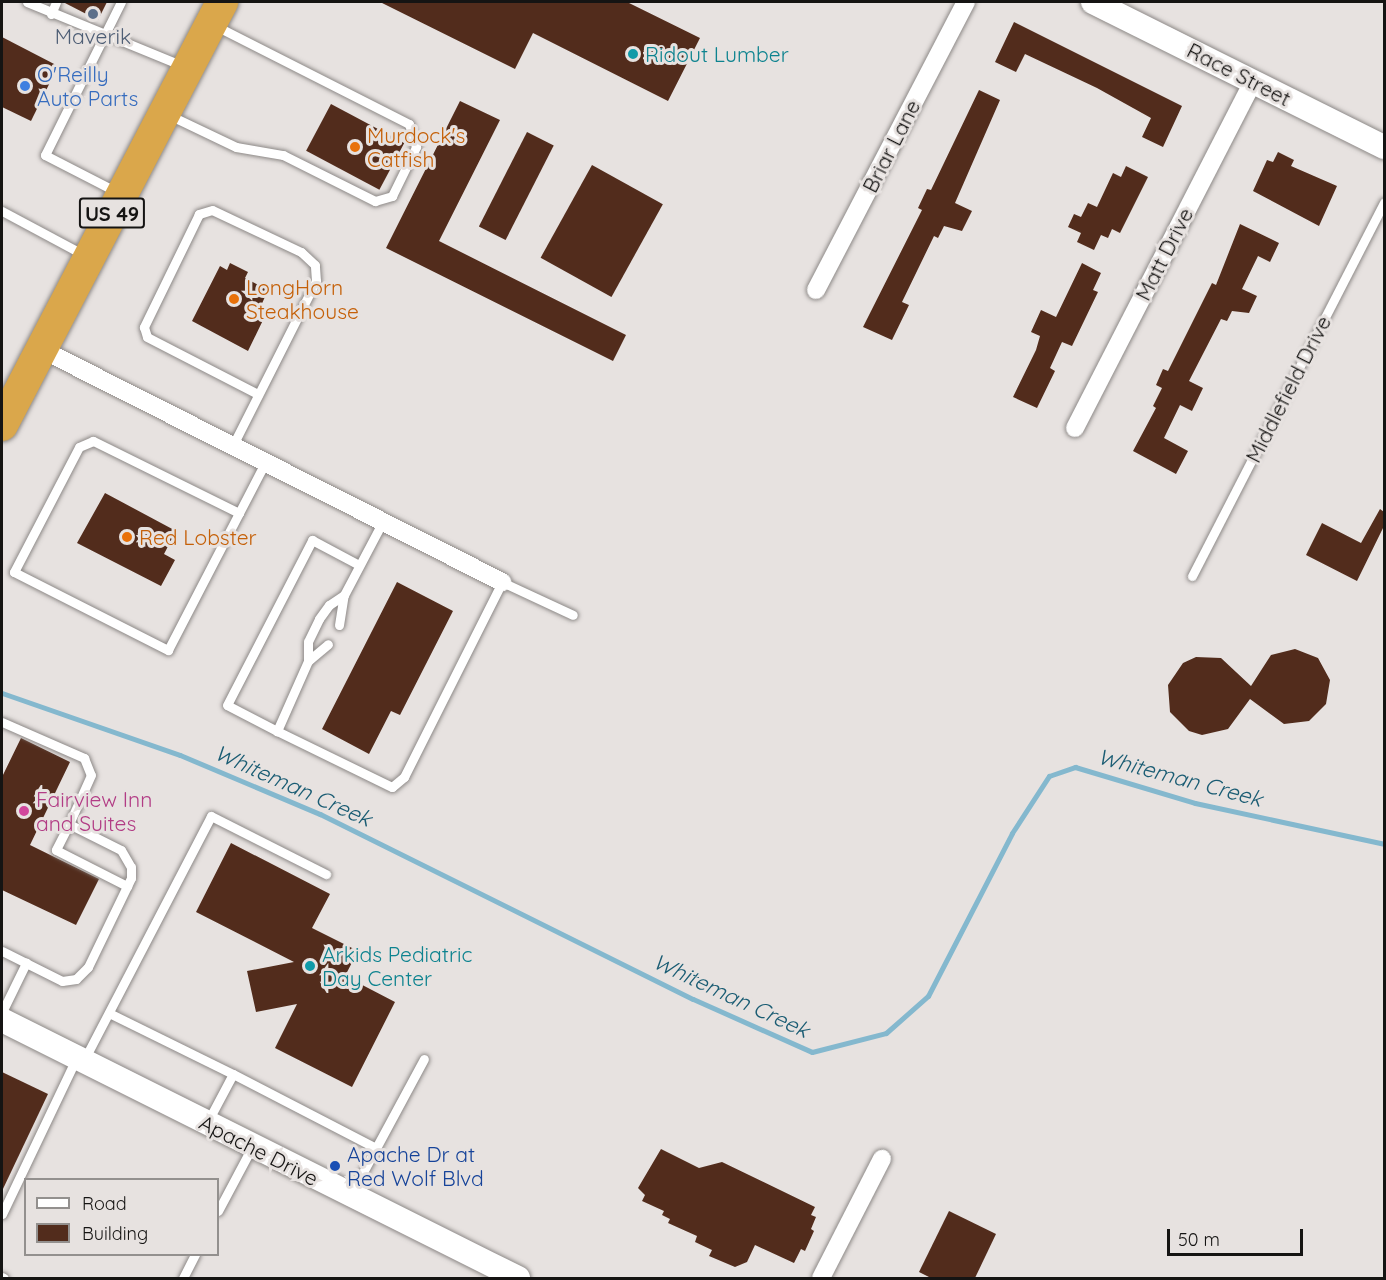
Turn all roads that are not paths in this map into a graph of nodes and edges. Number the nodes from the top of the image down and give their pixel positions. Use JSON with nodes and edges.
{"nodes":[{"id":1,"x":27,"y":2,"type":"edge"},
{"id":2,"x":56,"y":2,"type":"edge"},
{"id":3,"x":966,"y":2,"type":"edge"},
{"id":4,"x":1093,"y":2,"type":"edge"},
{"id":5,"x":117,"y":3,"type":"edge"},
{"id":6,"x":217,"y":12,"type":"edge"},
{"id":7,"x":51,"y":14,"type":"junction"},
{"id":8,"x":104,"y":35,"type":"junction"},
{"id":9,"x":188,"y":68,"type":"junction"},
{"id":10,"x":1253,"y":81,"type":"junction"},
{"id":11,"x":164,"y":112,"type":"junction"},
{"id":12,"x":1384,"y":147,"type":"edge"},
{"id":13,"x":122,"y":195,"type":"junction"},
{"id":14,"x":1384,"y":203,"type":"edge"},
{"id":15,"x":2,"y":211,"type":"edge"},
{"id":16,"x":89,"y":257,"type":"junction"},
{"id":17,"x":816,"y":290,"type":"dead end"},
{"id":18,"x":41,"y":349,"type":"junction"},
{"id":19,"x":258,"y":394,"type":"junction"},
{"id":20,"x":2,"y":425,"type":"edge"},
{"id":21,"x":1076,"y":428,"type":"dead end"},
{"id":22,"x":233,"y":445,"type":"junction"},
{"id":23,"x":266,"y":461,"type":"junction"},
{"id":24,"x":239,"y":513,"type":"junction"},
{"id":25,"x":382,"y":524,"type":"junction"},
{"id":26,"x":359,"y":565,"type":"junction"},
{"id":27,"x":1192,"y":576,"type":"dead end"},
{"id":28,"x":502,"y":582,"type":"junction"},
{"id":29,"x":344,"y":596,"type":"junction"},
{"id":30,"x":573,"y":615,"type":"dead end"},
{"id":31,"x":339,"y":625,"type":"dead end"},
{"id":32,"x":328,"y":644,"type":"dead end"},
{"id":33,"x":308,"y":661,"type":"junction"},
{"id":34,"x":2,"y":722,"type":"edge"},
{"id":35,"x":277,"y":731,"type":"junction"},
{"id":36,"x":69,"y":824,"type":"junction"},
{"id":37,"x":326,"y":874,"type":"dead end"},
{"id":38,"x":127,"y":886,"type":"junction"},
{"id":39,"x":2,"y":951,"type":"edge"},
{"id":40,"x":26,"y":963,"type":"junction"},
{"id":41,"x":2,"y":1012,"type":"edge"},
{"id":42,"x":110,"y":1013,"type":"junction"},
{"id":43,"x":2,"y":1020,"type":"edge"},
{"id":44,"x":81,"y":1059,"type":"junction"},
{"id":45,"x":424,"y":1059,"type":"dead end"},
{"id":46,"x":233,"y":1074,"type":"junction"},
{"id":47,"x":207,"y":1124,"type":"junction"},
{"id":48,"x":252,"y":1146,"type":"junction"},
{"id":49,"x":376,"y":1148,"type":"junction"},
{"id":50,"x":882,"y":1159,"type":"dead end"},
{"id":51,"x":351,"y":1197,"type":"junction"},
{"id":52,"x":219,"y":1209,"type":"edge"},
{"id":53,"x":2,"y":1214,"type":"edge"},
{"id":54,"x":194,"y":1256,"type":"edge"},
{"id":55,"x":183,"y":1278,"type":"edge"},
{"id":56,"x":518,"y":1278,"type":"edge"},
{"id":57,"x":820,"y":1278,"type":"edge"}],
"edges":[{"from":1,"to":7,"type":"lane"},
{"from":2,"to":7,"type":"lane"},
{"from":3,"to":17,"type":"street","name":"Briar Lane"},
{"from":4,"to":10,"type":"street","name":"Race Street"},
{"from":5,"to":8,"type":"lane"},
{"from":6,"to":9,"type":"highway","number":"US 49"},
{"from":6,"to":11,"type":"lane"},
{"from":7,"to":8,"type":"lane"},
{"from":8,"to":9,"type":"lane"},
{"from":8,"to":13,"type":"lane"},
{"from":9,"to":11,"type":"highway","number":"US 49"},
{"from":10,"to":12,"type":"street","name":"Race Street"},
{"from":10,"to":21,"type":"street","name":"Matt Drive"},
{"from":11,"to":13,"type":"highway","number":"US 49"},
{"from":13,"to":16,"type":"highway","number":"US 49"},
{"from":14,"to":27,"type":"lane","name":"Middlefield Drive"},
{"from":15,"to":16,"type":"lane"},
{"from":16,"to":18,"type":"highway","number":"US 49"},
{"from":18,"to":20,"type":"highway","number":"US 49"},
{"from":18,"to":22,"type":"street"},
{"from":19,"to":19,"type":"lane"},
{"from":19,"to":22,"type":"lane"},
{"from":22,"to":23,"type":"street"},
{"from":23,"to":24,"type":"lane"},
{"from":23,"to":25,"type":"street"},
{"from":24,"to":24,"type":"lane"},
{"from":25,"to":26,"type":"lane"},
{"from":25,"to":28,"type":"street"},
{"from":26,"to":29,"type":"lane"},
{"from":26,"to":35,"type":"lane"},
{"from":28,"to":30,"type":"lane"},
{"from":28,"to":35,"type":"lane"},
{"from":29,"to":31,"type":"lane"},
{"from":29,"to":33,"type":"lane"},
{"from":32,"to":33,"type":"lane"},
{"from":33,"to":35,"type":"lane"},
{"from":34,"to":36,"type":"lane"},
{"from":36,"to":38,"type":"lane"},
{"from":36,"to":38,"type":"lane"},
{"from":37,"to":42,"type":"lane"},
{"from":38,"to":40,"type":"lane"},
{"from":39,"to":40,"type":"lane"},
{"from":40,"to":41,"type":"lane"},
{"from":42,"to":44,"type":"lane"},
{"from":42,"to":46,"type":"lane"},
{"from":43,"to":44,"type":"street","name":"Apache Drive"},
{"from":44,"to":47,"type":"street","name":"Apache Drive"},
{"from":44,"to":53,"type":"lane"},
{"from":45,"to":49,"type":"lane"},
{"from":46,"to":47,"type":"lane"},
{"from":46,"to":49,"type":"lane"},
{"from":47,"to":48,"type":"street","name":"Apache Drive"},
{"from":48,"to":51,"type":"street","name":"Apache Drive"},
{"from":48,"to":52,"type":"lane"},
{"from":49,"to":51,"type":"lane"},
{"from":50,"to":57,"type":"street"},
{"from":51,"to":56,"type":"street","name":"Apache Drive"},
{"from":54,"to":55,"type":"lane"}]}
